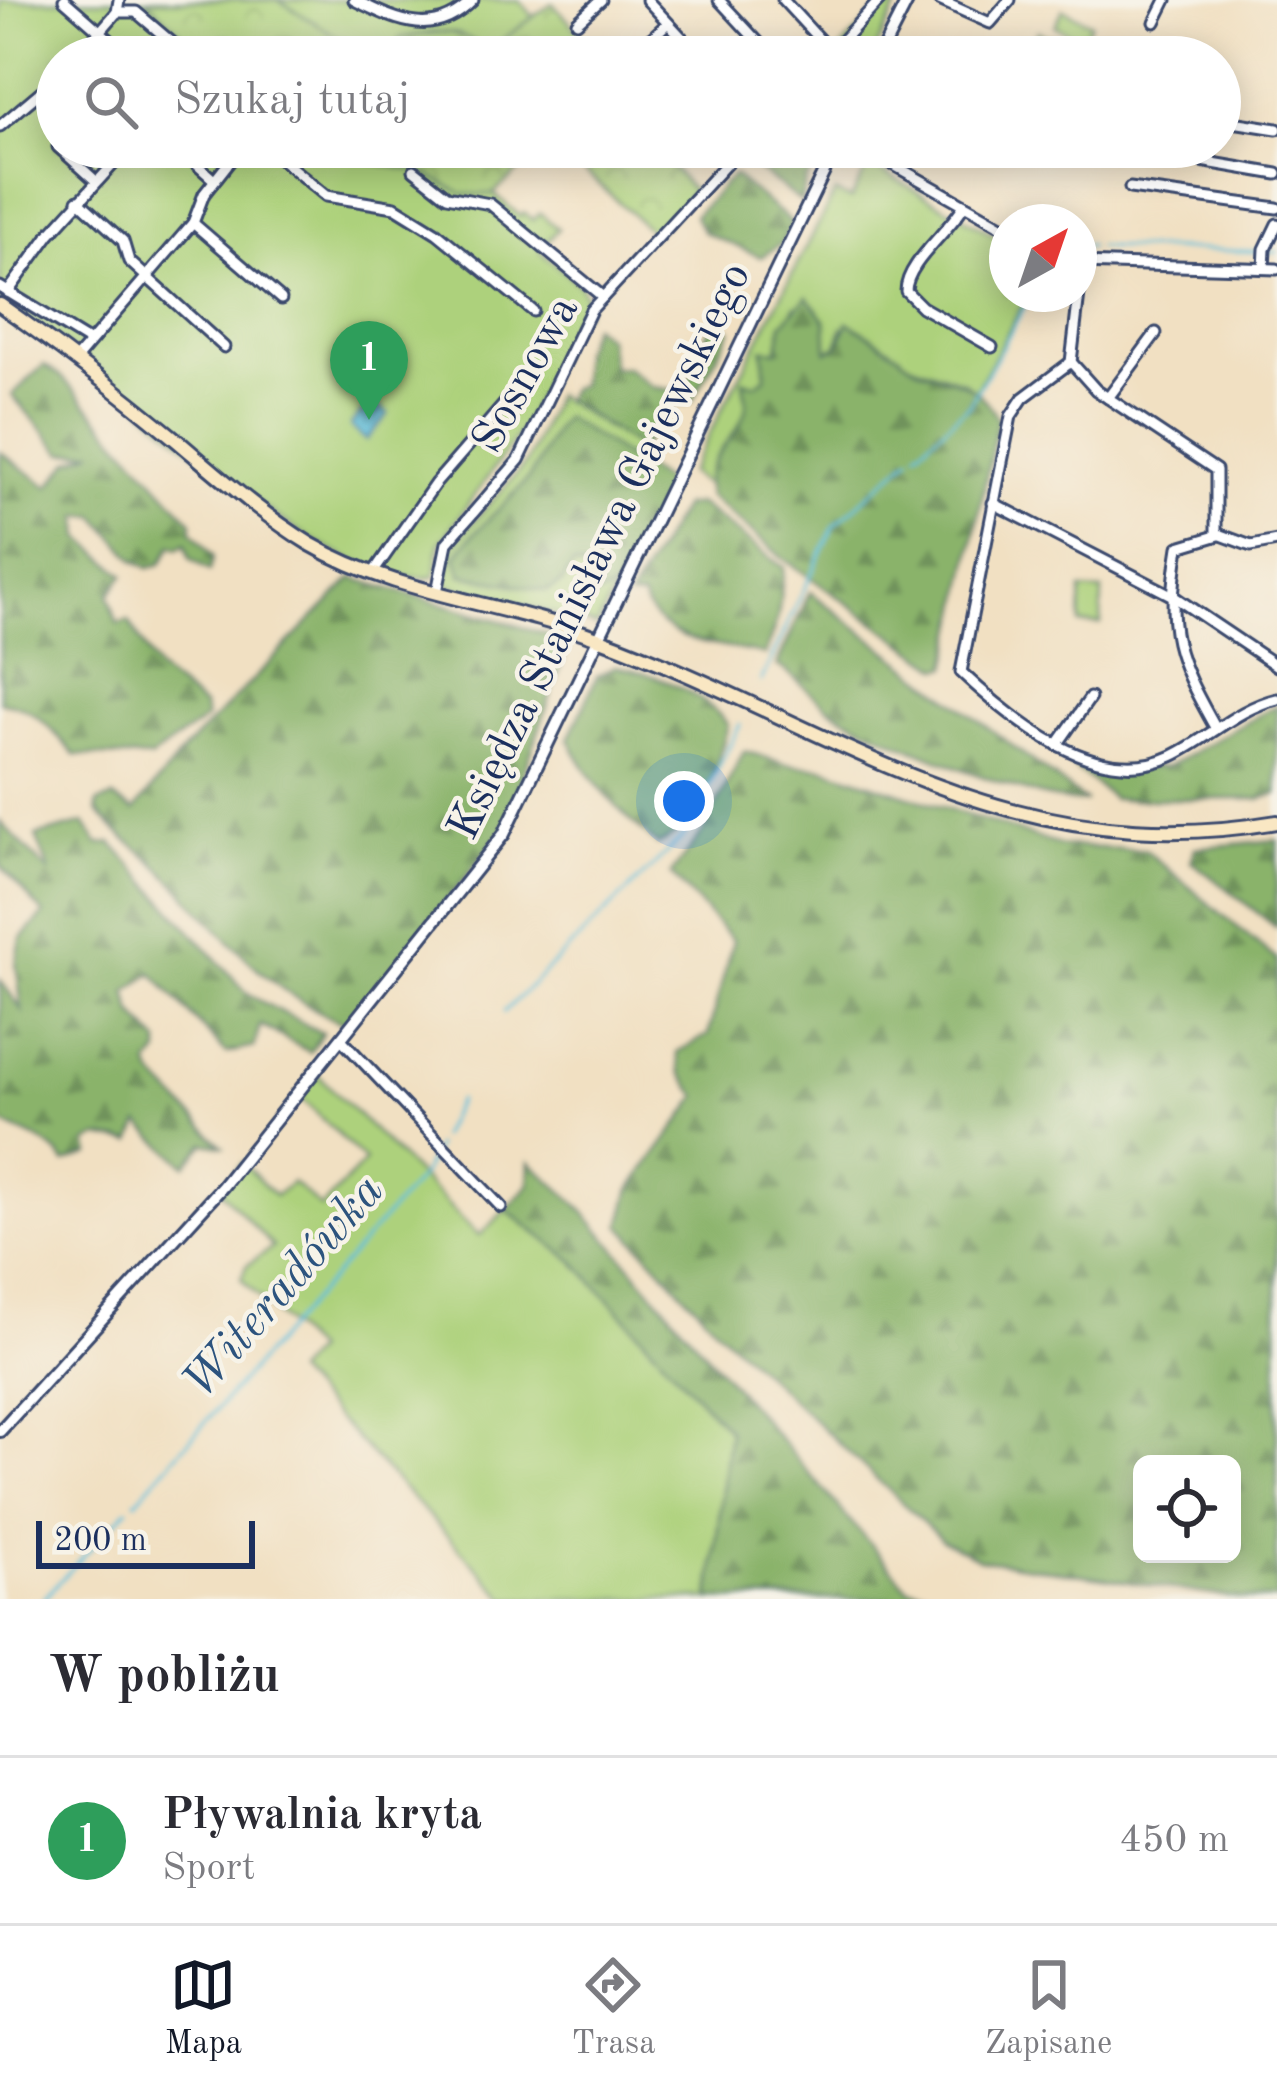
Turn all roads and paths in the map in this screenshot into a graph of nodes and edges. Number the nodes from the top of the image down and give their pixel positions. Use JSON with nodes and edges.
{"nodes":[{"id":1,"x":64,"y":0,"type":"edge"},
{"id":2,"x":354,"y":0,"type":"edge"},
{"id":3,"x":473,"y":0,"type":"edge"},
{"id":4,"x":602,"y":0,"type":"edge"},
{"id":5,"x":646,"y":0,"type":"edge"},
{"id":6,"x":719,"y":0,"type":"edge"},
{"id":7,"x":783,"y":0,"type":"edge"},
{"id":8,"x":880,"y":0,"type":"edge"},
{"id":9,"x":908,"y":0,"type":"edge"},
{"id":10,"x":939,"y":0,"type":"edge"},
{"id":11,"x":1010,"y":0,"type":"edge"},
{"id":12,"x":1166,"y":0,"type":"edge"},
{"id":13,"x":118,"y":6,"type":"edge"},
{"id":14,"x":578,"y":22,"type":"dead end"},
{"id":15,"x":1155,"y":22,"type":"dead end"},
{"id":16,"x":668,"y":23,"type":"junction"},
{"id":17,"x":100,"y":32,"type":"junction"},
{"id":18,"x":96,"y":36,"type":"edge"},
{"id":19,"x":105,"y":36,"type":"edge"},
{"id":20,"x":164,"y":36,"type":"edge"},
{"id":21,"x":654,"y":36,"type":"edge"},
{"id":22,"x":680,"y":36,"type":"edge"},
{"id":23,"x":752,"y":36,"type":"edge"},
{"id":24,"x":813,"y":36,"type":"edge"},
{"id":25,"x":847,"y":36,"type":"edge"},
{"id":26,"x":890,"y":36,"type":"edge"},
{"id":27,"x":36,"y":96,"type":"edge"},
{"id":28,"x":1241,"y":123,"type":"edge"},
{"id":29,"x":0,"y":126,"type":"edge"},
{"id":30,"x":1277,"y":129,"type":"edge"},
{"id":31,"x":81,"y":168,"type":"edge"},
{"id":32,"x":108,"y":168,"type":"edge"},
{"id":33,"x":201,"y":168,"type":"edge"},
{"id":34,"x":224,"y":168,"type":"edge"},
{"id":35,"x":292,"y":168,"type":"edge"},
{"id":36,"x":723,"y":168,"type":"edge"},
{"id":37,"x":826,"y":168,"type":"edge"},
{"id":38,"x":899,"y":168,"type":"edge"},
{"id":39,"x":1241,"y":168,"type":"edge"},
{"id":40,"x":414,"y":170,"type":"dead end"},
{"id":41,"x":1277,"y":174,"type":"edge"},
{"id":42,"x":214,"y":180,"type":"junction"},
{"id":43,"x":96,"y":181,"type":"junction"},
{"id":44,"x":1130,"y":188,"type":"dead end"},
{"id":45,"x":78,"y":200,"type":"junction"},
{"id":46,"x":964,"y":205,"type":"junction"},
{"id":47,"x":1277,"y":208,"type":"edge"},
{"id":48,"x":989,"y":219,"type":"edge"},
{"id":49,"x":193,"y":223,"type":"junction"},
{"id":50,"x":1277,"y":224,"type":"edge"},
{"id":51,"x":1097,"y":263,"type":"edge"},
{"id":52,"x":1264,"y":268,"type":"junction"},
{"id":53,"x":1277,"y":269,"type":"edge"},
{"id":54,"x":147,"y":277,"type":"junction"},
{"id":55,"x":4,"y":289,"type":"edge"},
{"id":56,"x":603,"y":297,"type":"junction"},
{"id":57,"x":281,"y":299,"type":"dead end"},
{"id":58,"x":0,"y":305,"type":"edge"},
{"id":59,"x":533,"y":311,"type":"dead end"},
{"id":60,"x":1077,"y":312,"type":"edge"},
{"id":61,"x":1156,"y":333,"type":"dead end"},
{"id":62,"x":90,"y":342,"type":"junction"},
{"id":63,"x":992,"y":346,"type":"dead end"},
{"id":64,"x":224,"y":347,"type":"dead end"},
{"id":65,"x":76,"y":359,"type":"junction"},
{"id":66,"x":1071,"y":362,"type":"junction"},
{"id":67,"x":520,"y":386,"type":"dead end"},
{"id":68,"x":1108,"y":398,"type":"junction"},
{"id":69,"x":993,"y":503,"type":"junction"},
{"id":70,"x":1220,"y":536,"type":"junction"},
{"id":71,"x":1277,"y":541,"type":"edge"},
{"id":72,"x":373,"y":573,"type":"junction"},
{"id":73,"x":437,"y":592,"type":"junction"},
{"id":74,"x":1173,"y":596,"type":"junction"},
{"id":75,"x":601,"y":639,"type":"junction"},
{"id":76,"x":1277,"y":666,"type":"edge"},
{"id":77,"x":1090,"y":698,"type":"dead end"},
{"id":78,"x":1277,"y":699,"type":"edge"},
{"id":79,"x":1216,"y":729,"type":"junction"},
{"id":80,"x":1057,"y":745,"type":"junction"},
{"id":81,"x":1277,"y":821,"type":"edge"},
{"id":82,"x":342,"y":1040,"type":"junction"},
{"id":83,"x":501,"y":1208,"type":"dead end"},
{"id":84,"x":0,"y":1431,"type":"edge"}],
"edges":[{"from":1,"to":17,"type":"street"},
{"from":2,"to":3,"type":"street"},
{"from":4,"to":14,"type":"street"},
{"from":5,"to":16,"type":"street"},
{"from":6,"to":23,"type":"street"},
{"from":7,"to":24,"type":"street"},
{"from":8,"to":25,"type":"street"},
{"from":9,"to":26,"type":"street"},
{"from":10,"to":11,"type":"street"},
{"from":12,"to":15,"type":"street"},
{"from":13,"to":17,"type":"street"},
{"from":13,"to":20,"type":"street"},
{"from":16,"to":21,"type":"street"},
{"from":16,"to":22,"type":"street"},
{"from":17,"to":18,"type":"street"},
{"from":17,"to":19,"type":"street"},
{"from":27,"to":29,"type":"street"},
{"from":28,"to":30,"type":"street"},
{"from":31,"to":43,"type":"street"},
{"from":32,"to":43,"type":"street"},
{"from":33,"to":42,"type":"street"},
{"from":34,"to":42,"type":"street"},
{"from":35,"to":59,"type":"street"},
{"from":36,"to":56,"type":"street","name":"Sosnowa"},
{"from":37,"to":75,"type":"street","name":"Księdza Stanisława Gajewskiego"},
{"from":38,"to":46,"type":"street"},
{"from":39,"to":41,"type":"street"},
{"from":40,"to":56,"type":"street"},
{"from":42,"to":49,"type":"street"},
{"from":43,"to":45,"type":"street"},
{"from":44,"to":47,"type":"street"},
{"from":45,"to":54,"type":"street"},
{"from":45,"to":55,"type":"street"},
{"from":46,"to":48,"type":"street"},
{"from":46,"to":63,"type":"street"},
{"from":49,"to":54,"type":"street"},
{"from":49,"to":57,"type":"street"},
{"from":50,"to":52,"type":"street"},
{"from":51,"to":52,"type":"street"},
{"from":52,"to":53,"type":"street"},
{"from":54,"to":62,"type":"street"},
{"from":54,"to":64,"type":"street"},
{"from":55,"to":62,"type":"street"},
{"from":56,"to":73,"type":"street","name":"Sosnowa"},
{"from":58,"to":65,"type":"main road"},
{"from":60,"to":66,"type":"street"},
{"from":61,"to":68,"type":"street"},
{"from":62,"to":65,"type":"street"},
{"from":65,"to":72,"type":"main road"},
{"from":66,"to":68,"type":"street"},
{"from":66,"to":69,"type":"street"},
{"from":67,"to":72,"type":"street","name":"Sosnowa"},
{"from":68,"to":70,"type":"street"},
{"from":69,"to":74,"type":"street"},
{"from":69,"to":80,"type":"street"},
{"from":70,"to":71,"type":"street"},
{"from":70,"to":74,"type":"street"},
{"from":72,"to":73,"type":"main road"},
{"from":73,"to":75,"type":"main road"},
{"from":74,"to":76,"type":"street"},
{"from":74,"to":79,"type":"street"},
{"from":75,"to":81,"type":"main road"},
{"from":75,"to":82,"type":"street","name":"Księdza Stanisława Gajewskiego"},
{"from":77,"to":80,"type":"street"},
{"from":78,"to":79,"type":"street"},
{"from":79,"to":80,"type":"street"},
{"from":82,"to":83,"type":"street"},
{"from":82,"to":84,"type":"street","name":"Księdza Stanisława Gajewskiego"}]}
